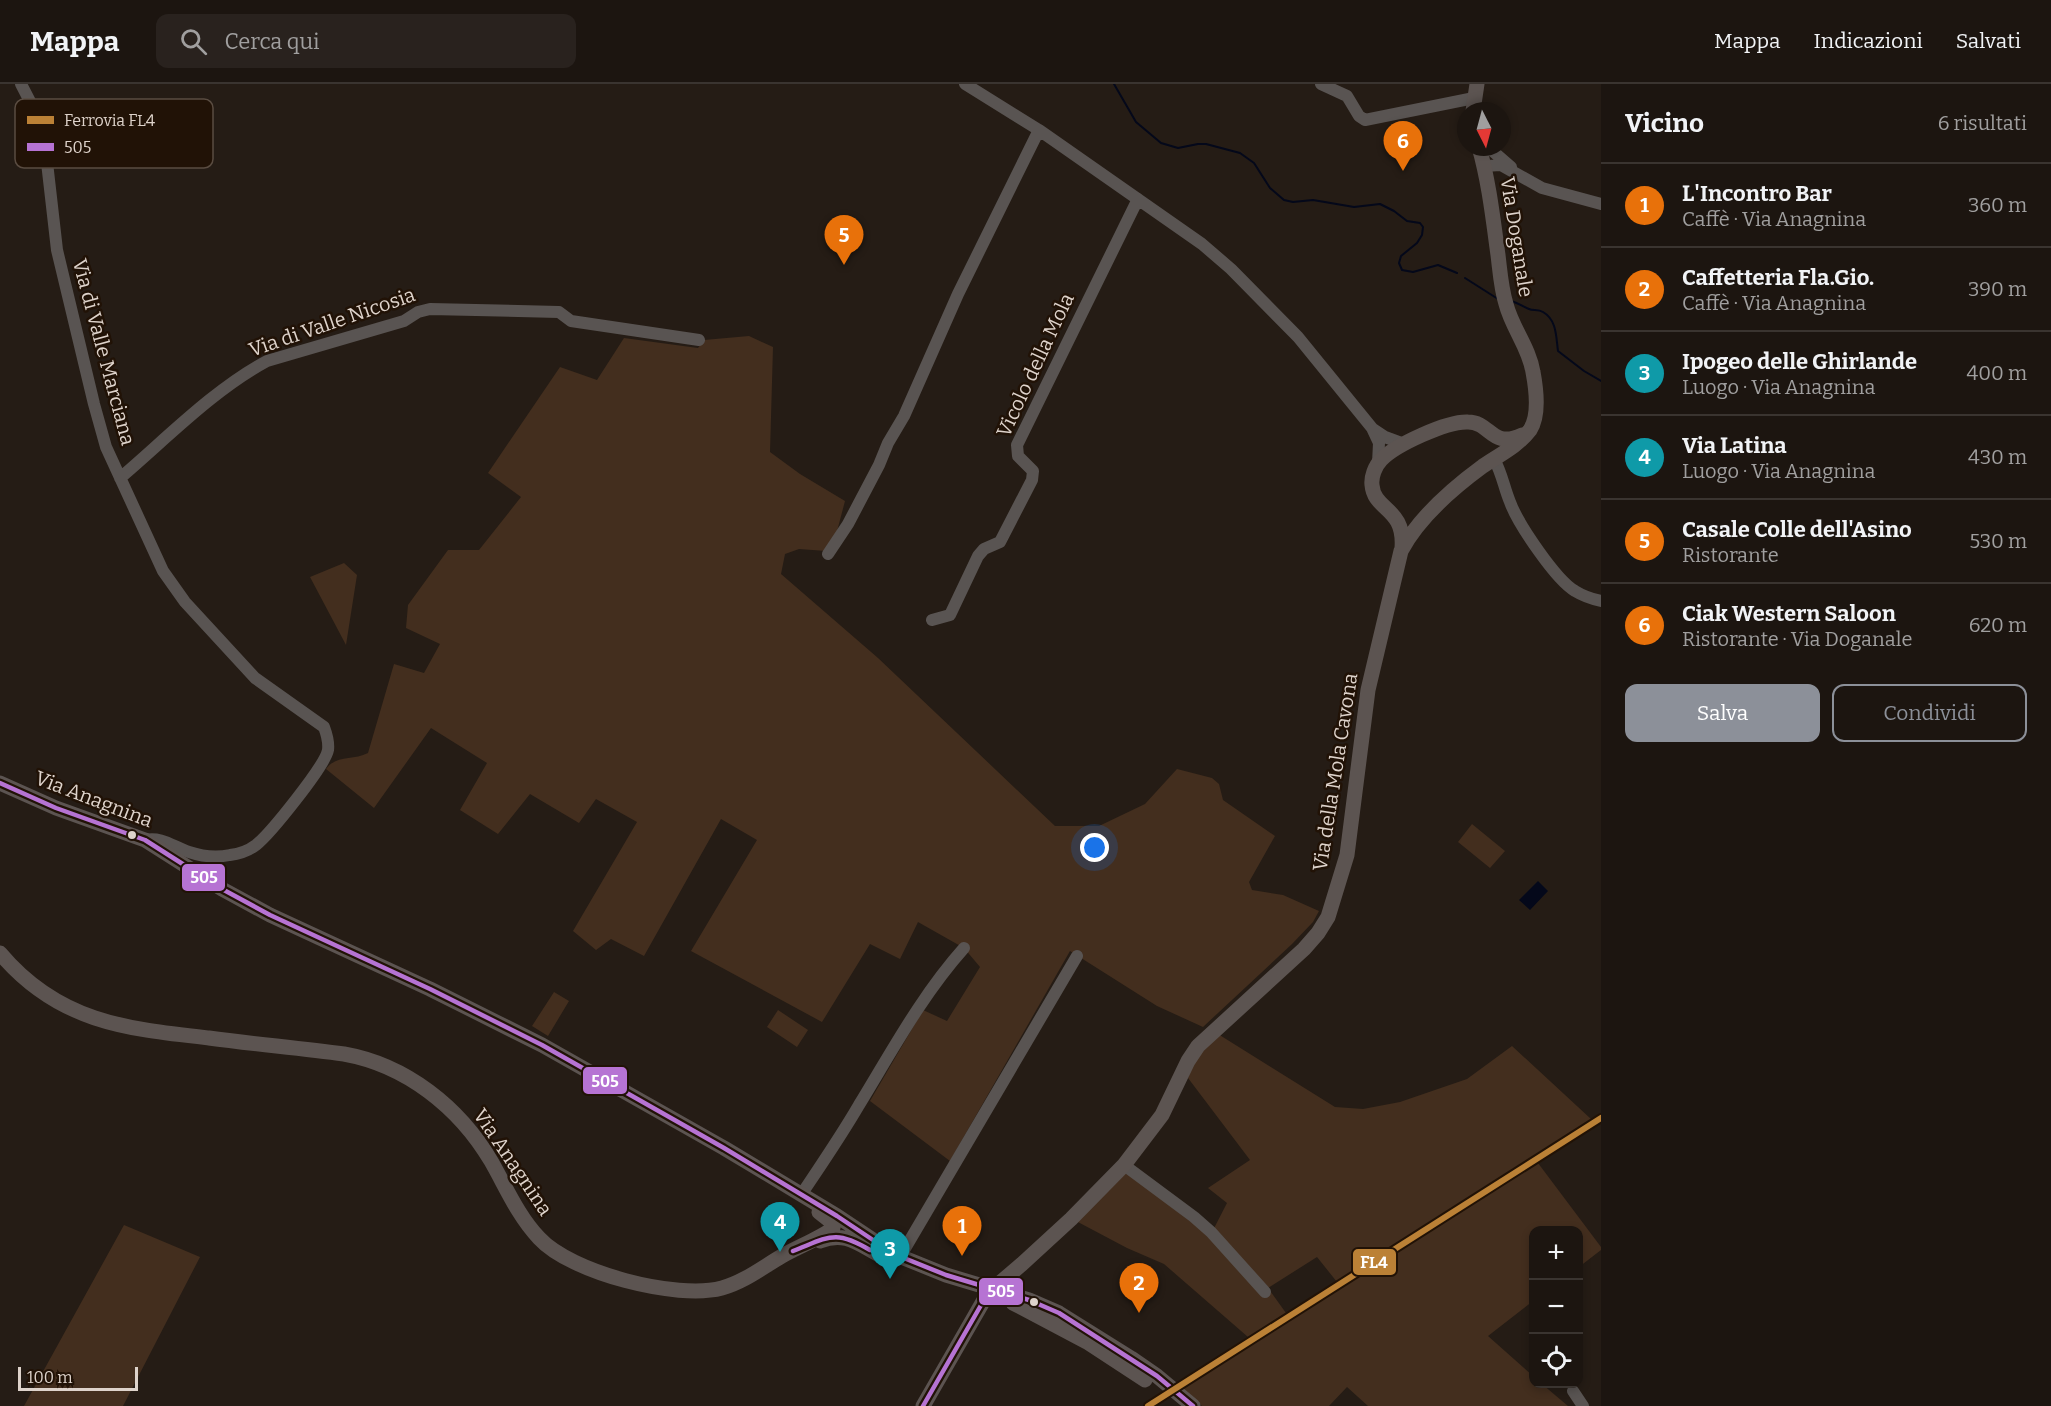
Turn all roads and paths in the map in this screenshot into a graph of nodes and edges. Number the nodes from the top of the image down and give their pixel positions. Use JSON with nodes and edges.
{"nodes":[{"id":1,"x":21,"y":84,"type":"edge"},
{"id":2,"x":965,"y":84,"type":"edge"},
{"id":3,"x":1321,"y":84,"type":"edge"},
{"id":4,"x":1475,"y":98,"type":"edge"},
{"id":5,"x":29,"y":99,"type":"edge"},
{"id":6,"x":1040,"y":130,"type":"junction"},
{"id":7,"x":1481,"y":156,"type":"edge"},
{"id":8,"x":1498,"y":156,"type":"edge"},
{"id":9,"x":1484,"y":166,"type":"junction"},
{"id":10,"x":48,"y":168,"type":"edge"},
{"id":11,"x":1521,"y":176,"type":"junction"},
{"id":12,"x":1138,"y":199,"type":"junction"},
{"id":13,"x":1601,"y":204,"type":"edge"},
{"id":14,"x":699,"y":340,"type":"dead end"},
{"id":15,"x":1372,"y":428,"type":"junction"},
{"id":16,"x":1487,"y":431,"type":"junction"},
{"id":17,"x":1526,"y":434,"type":"junction"},
{"id":18,"x":1404,"y":444,"type":"junction"},
{"id":19,"x":1489,"y":462,"type":"junction"},
{"id":20,"x":1378,"y":463,"type":"junction"},
{"id":21,"x":120,"y":478,"type":"junction"},
{"id":22,"x":1433,"y":508,"type":"junction"},
{"id":23,"x":1394,"y":514,"type":"junction"},
{"id":24,"x":1402,"y":548,"type":"junction"},
{"id":25,"x":828,"y":554,"type":"dead end"},
{"id":26,"x":1601,"y":601,"type":"edge"},
{"id":27,"x":932,"y":620,"type":"dead end"},
{"id":28,"x":0,"y":783,"type":"edge"},
{"id":29,"x":145,"y":840,"type":"junction"},
{"id":30,"x":964,"y":948,"type":"dead end"},
{"id":31,"x":0,"y":953,"type":"edge"},
{"id":32,"x":1077,"y":956,"type":"dead end"},
{"id":33,"x":1124,"y":1166,"type":"junction"},
{"id":34,"x":774,"y":1178,"type":"junction"},
{"id":35,"x":801,"y":1195,"type":"junction"},
{"id":36,"x":793,"y":1251,"type":"junction"},
{"id":37,"x":900,"y":1257,"type":"junction"},
{"id":38,"x":991,"y":1290,"type":"junction"},
{"id":39,"x":1265,"y":1292,"type":"dead end"},
{"id":40,"x":1118,"y":1356,"type":"junction"},
{"id":41,"x":1573,"y":1391,"type":"dead end"},
{"id":42,"x":923,"y":1406,"type":"edge"},
{"id":43,"x":1178,"y":1406,"type":"edge"},
{"id":44,"x":1192,"y":1406,"type":"edge"},
{"id":45,"x":1583,"y":1406,"type":"edge"}],
"edges":[{"from":1,"to":5,"type":"street","name":"Via di Valle Marciana"},
{"from":2,"to":6,"type":"street"},
{"from":3,"to":4,"type":"street"},
{"from":6,"to":12,"type":"street"},
{"from":6,"to":25,"type":"street"},
{"from":7,"to":9,"type":"main road","name":"Via Doganale"},
{"from":8,"to":11,"type":"street"},
{"from":9,"to":11,"type":"street"},
{"from":9,"to":17,"type":"main road","name":"Via Doganale"},
{"from":10,"to":21,"type":"street","name":"Via di Valle Marciana"},
{"from":11,"to":13,"type":"street"},
{"from":12,"to":15,"type":"street"},
{"from":12,"to":27,"type":"street","name":"Vicolo della Mola"},
{"from":14,"to":21,"type":"street","name":"Via di Valle Nicosia"},
{"from":15,"to":18,"type":"street"},
{"from":15,"to":20,"type":"street"},
{"from":16,"to":17,"type":"main road"},
{"from":16,"to":18,"type":"main road"},
{"from":16,"to":19,"type":"main road"},
{"from":17,"to":19,"type":"main road","name":"Via della Mola Cavona"},
{"from":18,"to":20,"type":"main road"},
{"from":19,"to":22,"type":"main road","name":"Via della Mola Cavona"},
{"from":19,"to":26,"type":"street"},
{"from":20,"to":23,"type":"main road"},
{"from":21,"to":29,"type":"street","name":"Via di Valle Marciana"},
{"from":22,"to":23,"type":"main road"},
{"from":22,"to":24,"type":"main road","name":"Via della Mola Cavona"},
{"from":23,"to":24,"type":"main road"},
{"from":24,"to":33,"type":"main road","name":"Via della Mola Cavona"},
{"from":28,"to":29,"type":"main road","name":"Via Anagnina"},
{"from":29,"to":34,"type":"main road","name":"Via Anagnina"},
{"from":30,"to":35,"type":"street"},
{"from":31,"to":36,"type":"main road","name":"Via Anagnina"},
{"from":32,"to":37,"type":"street"},
{"from":33,"to":38,"type":"main road","name":"Via della Mola Cavona"},
{"from":33,"to":39,"type":"street"},
{"from":34,"to":35,"type":"main road","name":"Via Anagnina"},
{"from":34,"to":36,"type":"main road","name":"Via Anagnina"},
{"from":35,"to":37,"type":"main road","name":"Via Anagnina"},
{"from":36,"to":38,"type":"main road","name":"Via Anagnina"},
{"from":37,"to":38,"type":"main road","name":"Via Anagnina"},
{"from":38,"to":40,"type":"main road","name":"Via Anagnina"},
{"from":38,"to":42,"type":"main road","name":"Via della Mola Cavona"},
{"from":40,"to":43,"type":"main road","name":"Via Anagnina"},
{"from":40,"to":44,"type":"main road","name":"Via Anagnina"},
{"from":41,"to":45,"type":"street"}]}
